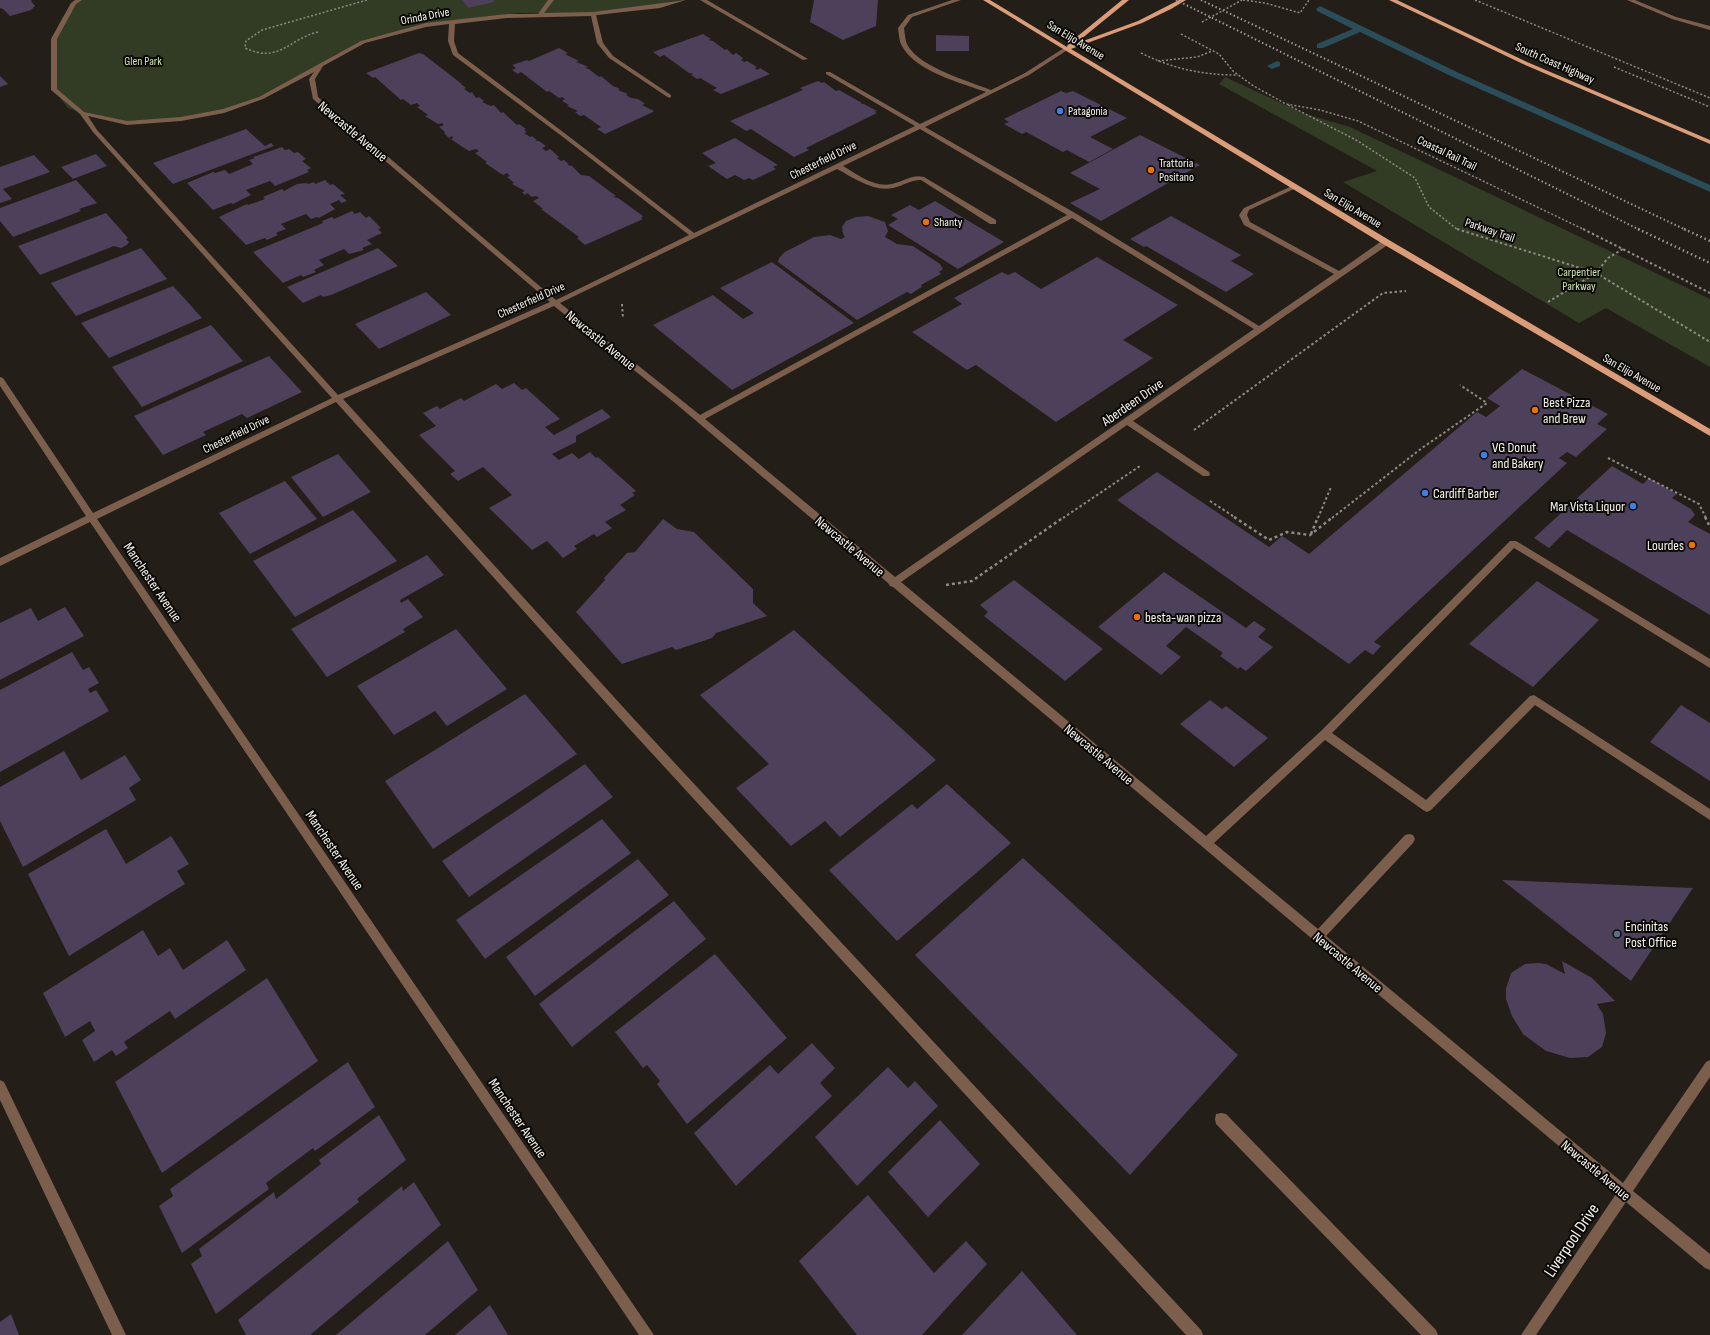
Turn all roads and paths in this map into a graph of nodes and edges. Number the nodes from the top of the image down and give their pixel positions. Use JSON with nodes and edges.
{"nodes":[{"id":1,"x":79,"y":0,"type":"edge"},
{"id":2,"x":551,"y":0,"type":"edge"},
{"id":3,"x":683,"y":0,"type":"edge"},
{"id":4,"x":704,"y":0,"type":"edge"},
{"id":5,"x":958,"y":0,"type":"edge"},
{"id":6,"x":986,"y":0,"type":"edge"},
{"id":7,"x":1126,"y":0,"type":"edge"},
{"id":8,"x":1183,"y":0,"type":"edge"},
{"id":9,"x":1243,"y":0,"type":"edge"},
{"id":10,"x":1309,"y":0,"type":"edge"},
{"id":11,"x":1392,"y":0,"type":"edge"},
{"id":12,"x":1475,"y":0,"type":"edge"},
{"id":13,"x":1630,"y":0,"type":"edge"},
{"id":14,"x":593,"y":14,"type":"junction"},
{"id":15,"x":539,"y":16,"type":"junction"},
{"id":16,"x":452,"y":22,"type":"junction"},
{"id":17,"x":1197,"y":24,"type":"dead end"},
{"id":18,"x":1710,"y":28,"type":"edge"},
{"id":19,"x":1185,"y":30,"type":"dead end"},
{"id":20,"x":1066,"y":49,"type":"junction"},
{"id":21,"x":1212,"y":50,"type":"junction"},
{"id":22,"x":1140,"y":52,"type":"dead end"},
{"id":23,"x":805,"y":59,"type":"dead end"},
{"id":24,"x":1157,"y":61,"type":"junction"},
{"id":25,"x":321,"y":65,"type":"junction"},
{"id":26,"x":828,"y":73,"type":"dead end"},
{"id":27,"x":1239,"y":75,"type":"junction"},
{"id":28,"x":991,"y":92,"type":"junction"},
{"id":29,"x":669,"y":96,"type":"dead end"},
{"id":30,"x":1710,"y":98,"type":"edge"},
{"id":31,"x":1286,"y":104,"type":"junction"},
{"id":32,"x":82,"y":113,"type":"junction"},
{"id":33,"x":920,"y":126,"type":"junction"},
{"id":34,"x":1710,"y":142,"type":"edge"},
{"id":35,"x":837,"y":166,"type":"junction"},
{"id":36,"x":1294,"y":187,"type":"junction"},
{"id":37,"x":1072,"y":215,"type":"junction"},
{"id":38,"x":993,"y":222,"type":"dead end"},
{"id":39,"x":694,"y":236,"type":"junction"},
{"id":40,"x":1386,"y":242,"type":"junction"},
{"id":41,"x":1624,"y":249,"type":"junction"},
{"id":42,"x":1596,"y":273,"type":"junction"},
{"id":43,"x":1339,"y":274,"type":"junction"},
{"id":44,"x":1406,"y":291,"type":"dead end"},
{"id":45,"x":1710,"y":293,"type":"edge"},
{"id":46,"x":555,"y":303,"type":"junction"},
{"id":47,"x":1517,"y":320,"type":"junction"},
{"id":48,"x":1259,"y":330,"type":"junction"},
{"id":49,"x":1710,"y":342,"type":"edge"},
{"id":50,"x":0,"y":380,"type":"edge"},
{"id":51,"x":1460,"y":385,"type":"dead end"},
{"id":52,"x":338,"y":398,"type":"junction"},
{"id":53,"x":699,"y":419,"type":"junction"},
{"id":54,"x":1126,"y":421,"type":"junction"},
{"id":55,"x":1710,"y":433,"type":"edge"},
{"id":56,"x":1167,"y":448,"type":"junction"},
{"id":57,"x":1608,"y":458,"type":"dead end"},
{"id":58,"x":1206,"y":474,"type":"dead end"},
{"id":59,"x":1331,"y":486,"type":"dead end"},
{"id":60,"x":1205,"y":498,"type":"dead end"},
{"id":61,"x":92,"y":518,"type":"junction"},
{"id":62,"x":1710,"y":527,"type":"edge"},
{"id":63,"x":1310,"y":535,"type":"junction"},
{"id":64,"x":0,"y":562,"type":"edge"},
{"id":65,"x":893,"y":583,"type":"junction"},
{"id":66,"x":918,"y":604,"type":"junction"},
{"id":67,"x":1710,"y":664,"type":"edge"},
{"id":68,"x":1325,"y":734,"type":"junction"},
{"id":69,"x":1710,"y":815,"type":"edge"},
{"id":70,"x":1409,"y":839,"type":"dead end"},
{"id":71,"x":1206,"y":843,"type":"junction"},
{"id":72,"x":1318,"y":937,"type":"junction"},
{"id":73,"x":1710,"y":1066,"type":"edge"},
{"id":74,"x":0,"y":1086,"type":"edge"},
{"id":75,"x":1221,"y":1119,"type":"dead end"},
{"id":76,"x":1624,"y":1193,"type":"junction"},
{"id":77,"x":1710,"y":1263,"type":"edge"},
{"id":78,"x":119,"y":1335,"type":"edge"},
{"id":79,"x":647,"y":1335,"type":"edge"},
{"id":80,"x":1196,"y":1335,"type":"edge"},
{"id":81,"x":1431,"y":1335,"type":"edge"},
{"id":82,"x":1528,"y":1335,"type":"edge"}],
"edges":[{"from":1,"to":32,"type":"street"},
{"from":2,"to":15,"type":"street"},
{"from":3,"to":14,"type":"street","name":"Orinda Drive"},
{"from":4,"to":23,"type":"street"},
{"from":5,"to":28,"type":"street"},
{"from":6,"to":20,"type":"main road","name":"San Elijo Avenue"},
{"from":7,"to":20,"type":"main road","name":"Chesterfield Drive"},
{"from":8,"to":20,"type":"main road","name":"Chesterfield Drive"},
{"from":9,"to":10,"type":"path"},
{"from":9,"to":17,"type":"path"},
{"from":11,"to":34,"type":"main road","name":"South Coast Highway"},
{"from":12,"to":30,"type":"path"},
{"from":13,"to":18,"type":"street"},
{"from":14,"to":15,"type":"street","name":"Orinda Drive"},
{"from":14,"to":29,"type":"street"},
{"from":15,"to":16,"type":"street","name":"Orinda Drive"},
{"from":16,"to":25,"type":"street","name":"Orinda Drive"},
{"from":16,"to":39,"type":"street"},
{"from":19,"to":21,"type":"path","name":"Coastal Rail Trail"},
{"from":20,"to":28,"type":"street","name":"Chesterfield Drive"},
{"from":20,"to":36,"type":"main road","name":"San Elijo Avenue"},
{"from":21,"to":24,"type":"path"},
{"from":21,"to":27,"type":"path","name":"Coastal Rail Trail"},
{"from":22,"to":24,"type":"path"},
{"from":24,"to":27,"type":"path"},
{"from":25,"to":32,"type":"street"},
{"from":25,"to":46,"type":"street","name":"Newcastle Avenue"},
{"from":26,"to":33,"type":"street"},
{"from":27,"to":31,"type":"path","name":"Coastal Rail Trail"},
{"from":28,"to":33,"type":"street","name":"Chesterfield Drive"},
{"from":31,"to":41,"type":"path","name":"Coastal Rail Trail"},
{"from":31,"to":42,"type":"path","name":"Parkway Trail"},
{"from":32,"to":52,"type":"street"},
{"from":33,"to":35,"type":"street","name":"Chesterfield Drive"},
{"from":33,"to":37,"type":"street"},
{"from":35,"to":38,"type":"street"},
{"from":35,"to":39,"type":"street","name":"Chesterfield Drive"},
{"from":36,"to":40,"type":"main road","name":"San Elijo Avenue"},
{"from":36,"to":43,"type":"street"},
{"from":37,"to":48,"type":"street"},
{"from":37,"to":53,"type":"street"},
{"from":39,"to":46,"type":"street","name":"Chesterfield Drive"},
{"from":40,"to":43,"type":"street","name":"Aberdeen Drive"},
{"from":40,"to":47,"type":"main road","name":"San Elijo Avenue"},
{"from":41,"to":42,"type":"path"},
{"from":41,"to":45,"type":"path","name":"Coastal Rail Trail"},
{"from":42,"to":47,"type":"path"},
{"from":42,"to":49,"type":"path","name":"Parkway Trail"},
{"from":43,"to":48,"type":"street","name":"Aberdeen Drive"},
{"from":44,"to":56,"type":"path"},
{"from":46,"to":52,"type":"street","name":"Chesterfield Drive"},
{"from":46,"to":53,"type":"street","name":"Newcastle Avenue"},
{"from":47,"to":55,"type":"main road","name":"San Elijo Avenue"},
{"from":48,"to":54,"type":"street","name":"Aberdeen Drive"},
{"from":50,"to":61,"type":"street","name":"Manchester Avenue"},
{"from":51,"to":63,"type":"path"},
{"from":52,"to":61,"type":"street","name":"Chesterfield Drive"},
{"from":52,"to":80,"type":"street"},
{"from":53,"to":65,"type":"street","name":"Newcastle Avenue"},
{"from":54,"to":56,"type":"street"},
{"from":54,"to":65,"type":"street","name":"Aberdeen Drive"},
{"from":56,"to":58,"type":"street"},
{"from":56,"to":66,"type":"path"},
{"from":57,"to":62,"type":"path"},
{"from":59,"to":63,"type":"path"},
{"from":60,"to":63,"type":"path"},
{"from":61,"to":64,"type":"street","name":"Chesterfield Drive"},
{"from":61,"to":79,"type":"street","name":"Manchester Avenue"},
{"from":65,"to":66,"type":"street","name":"Newcastle Avenue"},
{"from":66,"to":71,"type":"street","name":"Newcastle Avenue"},
{"from":67,"to":68,"type":"street"},
{"from":68,"to":69,"type":"street"},
{"from":68,"to":71,"type":"street"},
{"from":70,"to":72,"type":"street"},
{"from":71,"to":72,"type":"street","name":"Newcastle Avenue"},
{"from":72,"to":76,"type":"street","name":"Newcastle Avenue"},
{"from":73,"to":76,"type":"street","name":"Liverpool Drive"},
{"from":74,"to":78,"type":"street"},
{"from":75,"to":81,"type":"street"},
{"from":76,"to":77,"type":"street","name":"Newcastle Avenue"},
{"from":76,"to":82,"type":"street","name":"Liverpool Drive"}]}
